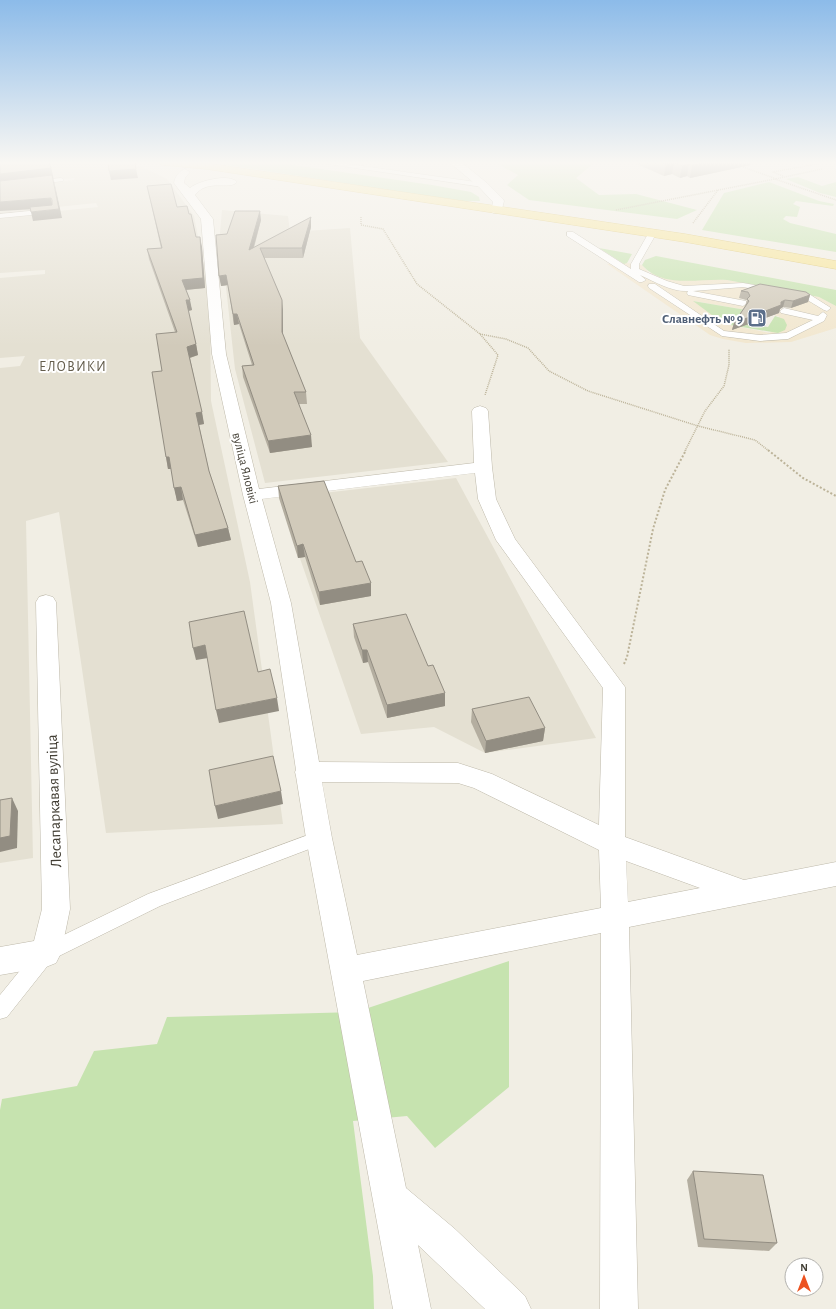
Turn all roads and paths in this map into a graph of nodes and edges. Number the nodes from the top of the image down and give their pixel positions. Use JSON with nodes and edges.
{"nodes":[{"id":1,"x":207,"y":223,"type":"edge"},
{"id":2,"x":361,"y":223,"type":"edge"},
{"id":3,"x":578,"y":223,"type":"edge"},
{"id":4,"x":555,"y":232,"type":"dead end"},
{"id":5,"x":570,"y":234,"type":"junction"},
{"id":6,"x":652,"y":234,"type":"junction"},
{"id":7,"x":600,"y":238,"type":"dead end"},
{"id":8,"x":630,"y":243,"type":"dead end"},
{"id":9,"x":645,"y":246,"type":"junction"},
{"id":10,"x":660,"y":248,"type":"dead end"},
{"id":11,"x":836,"y":265,"type":"edge"},
{"id":12,"x":652,"y":286,"type":"junction"},
{"id":13,"x":745,"y":299,"type":"edge"},
{"id":14,"x":790,"y":302,"type":"edge"},
{"id":15,"x":827,"y":308,"type":"junction"},
{"id":16,"x":784,"y":311,"type":"dead end"},
{"id":17,"x":821,"y":319,"type":"junction"},
{"id":18,"x":480,"y":334,"type":"junction"},
{"id":19,"x":732,"y":334,"type":"junction"},
{"id":20,"x":480,"y":412,"type":"joint"},
{"id":21,"x":698,"y":426,"type":"junction"},
{"id":22,"x":483,"y":467,"type":"junction"},
{"id":23,"x":252,"y":495,"type":"junction"},
{"id":24,"x":836,"y":496,"type":"edge"},
{"id":25,"x":46,"y":602,"type":"dead end"},
{"id":26,"x":614,"y":687,"type":"junction"},
{"id":27,"x":307,"y":772,"type":"junction"},
{"id":28,"x":319,"y":838,"type":"junction"},
{"id":29,"x":612,"y":844,"type":"junction"},
{"id":30,"x":836,"y":874,"type":"edge"},
{"id":31,"x":744,"y":892,"type":"junction"},
{"id":32,"x":615,"y":917,"type":"junction"},
{"id":33,"x":46,"y":953,"type":"junction"},
{"id":34,"x":0,"y":961,"type":"edge"},
{"id":35,"x":346,"y":971,"type":"junction"},
{"id":36,"x":0,"y":1010,"type":"edge"},
{"id":37,"x":389,"y":1198,"type":"junction"},
{"id":38,"x":412,"y":1309,"type":"edge"},
{"id":39,"x":512,"y":1309,"type":"edge"},
{"id":40,"x":619,"y":1309,"type":"edge"}],
"edges":[{"from":1,"to":23,"type":"street","name":"вуліца Яловікі"},
{"from":2,"to":18,"type":"path"},
{"from":3,"to":6,"type":"main road"},
{"from":4,"to":5,"type":"main road"},
{"from":5,"to":7,"type":"main road"},
{"from":5,"to":12,"type":"lane"},
{"from":6,"to":9,"type":"lane"},
{"from":6,"to":11,"type":"main road"},
{"from":8,"to":9,"type":"main road"},
{"from":9,"to":10,"type":"main road"},
{"from":9,"to":15,"type":"lane"},
{"from":12,"to":13,"type":"lane"},
{"from":12,"to":19,"type":"lane"},
{"from":14,"to":15,"type":"lane"},
{"from":15,"to":17,"type":"lane"},
{"from":16,"to":17,"type":"lane"},
{"from":17,"to":19,"type":"lane"},
{"from":18,"to":20,"type":"path"},
{"from":18,"to":21,"type":"path"},
{"from":19,"to":21,"type":"path"},
{"from":20,"to":22,"type":"street"},
{"from":21,"to":24,"type":"path"},
{"from":21,"to":26,"type":"path"},
{"from":22,"to":23,"type":"street"},
{"from":22,"to":26,"type":"street"},
{"from":23,"to":27,"type":"street","name":"вуліца Яловікі"},
{"from":25,"to":33,"type":"street","name":"Лесапаркавая вуліца"},
{"from":26,"to":29,"type":"street"},
{"from":27,"to":28,"type":"street","name":"вуліца Яловікі"},
{"from":27,"to":29,"type":"street"},
{"from":28,"to":33,"type":"lane"},
{"from":28,"to":35,"type":"street","name":"вуліца Яловікі"},
{"from":29,"to":31,"type":"street"},
{"from":29,"to":32,"type":"street"},
{"from":30,"to":31,"type":"street"},
{"from":31,"to":32,"type":"street"},
{"from":32,"to":35,"type":"street"},
{"from":32,"to":40,"type":"street"},
{"from":33,"to":34,"type":"street"},
{"from":33,"to":36,"type":"lane"},
{"from":35,"to":37,"type":"street","name":"вуліца Яловікі"},
{"from":37,"to":38,"type":"street","name":"вуліца Яловікі"},
{"from":37,"to":39,"type":"street"}]}
